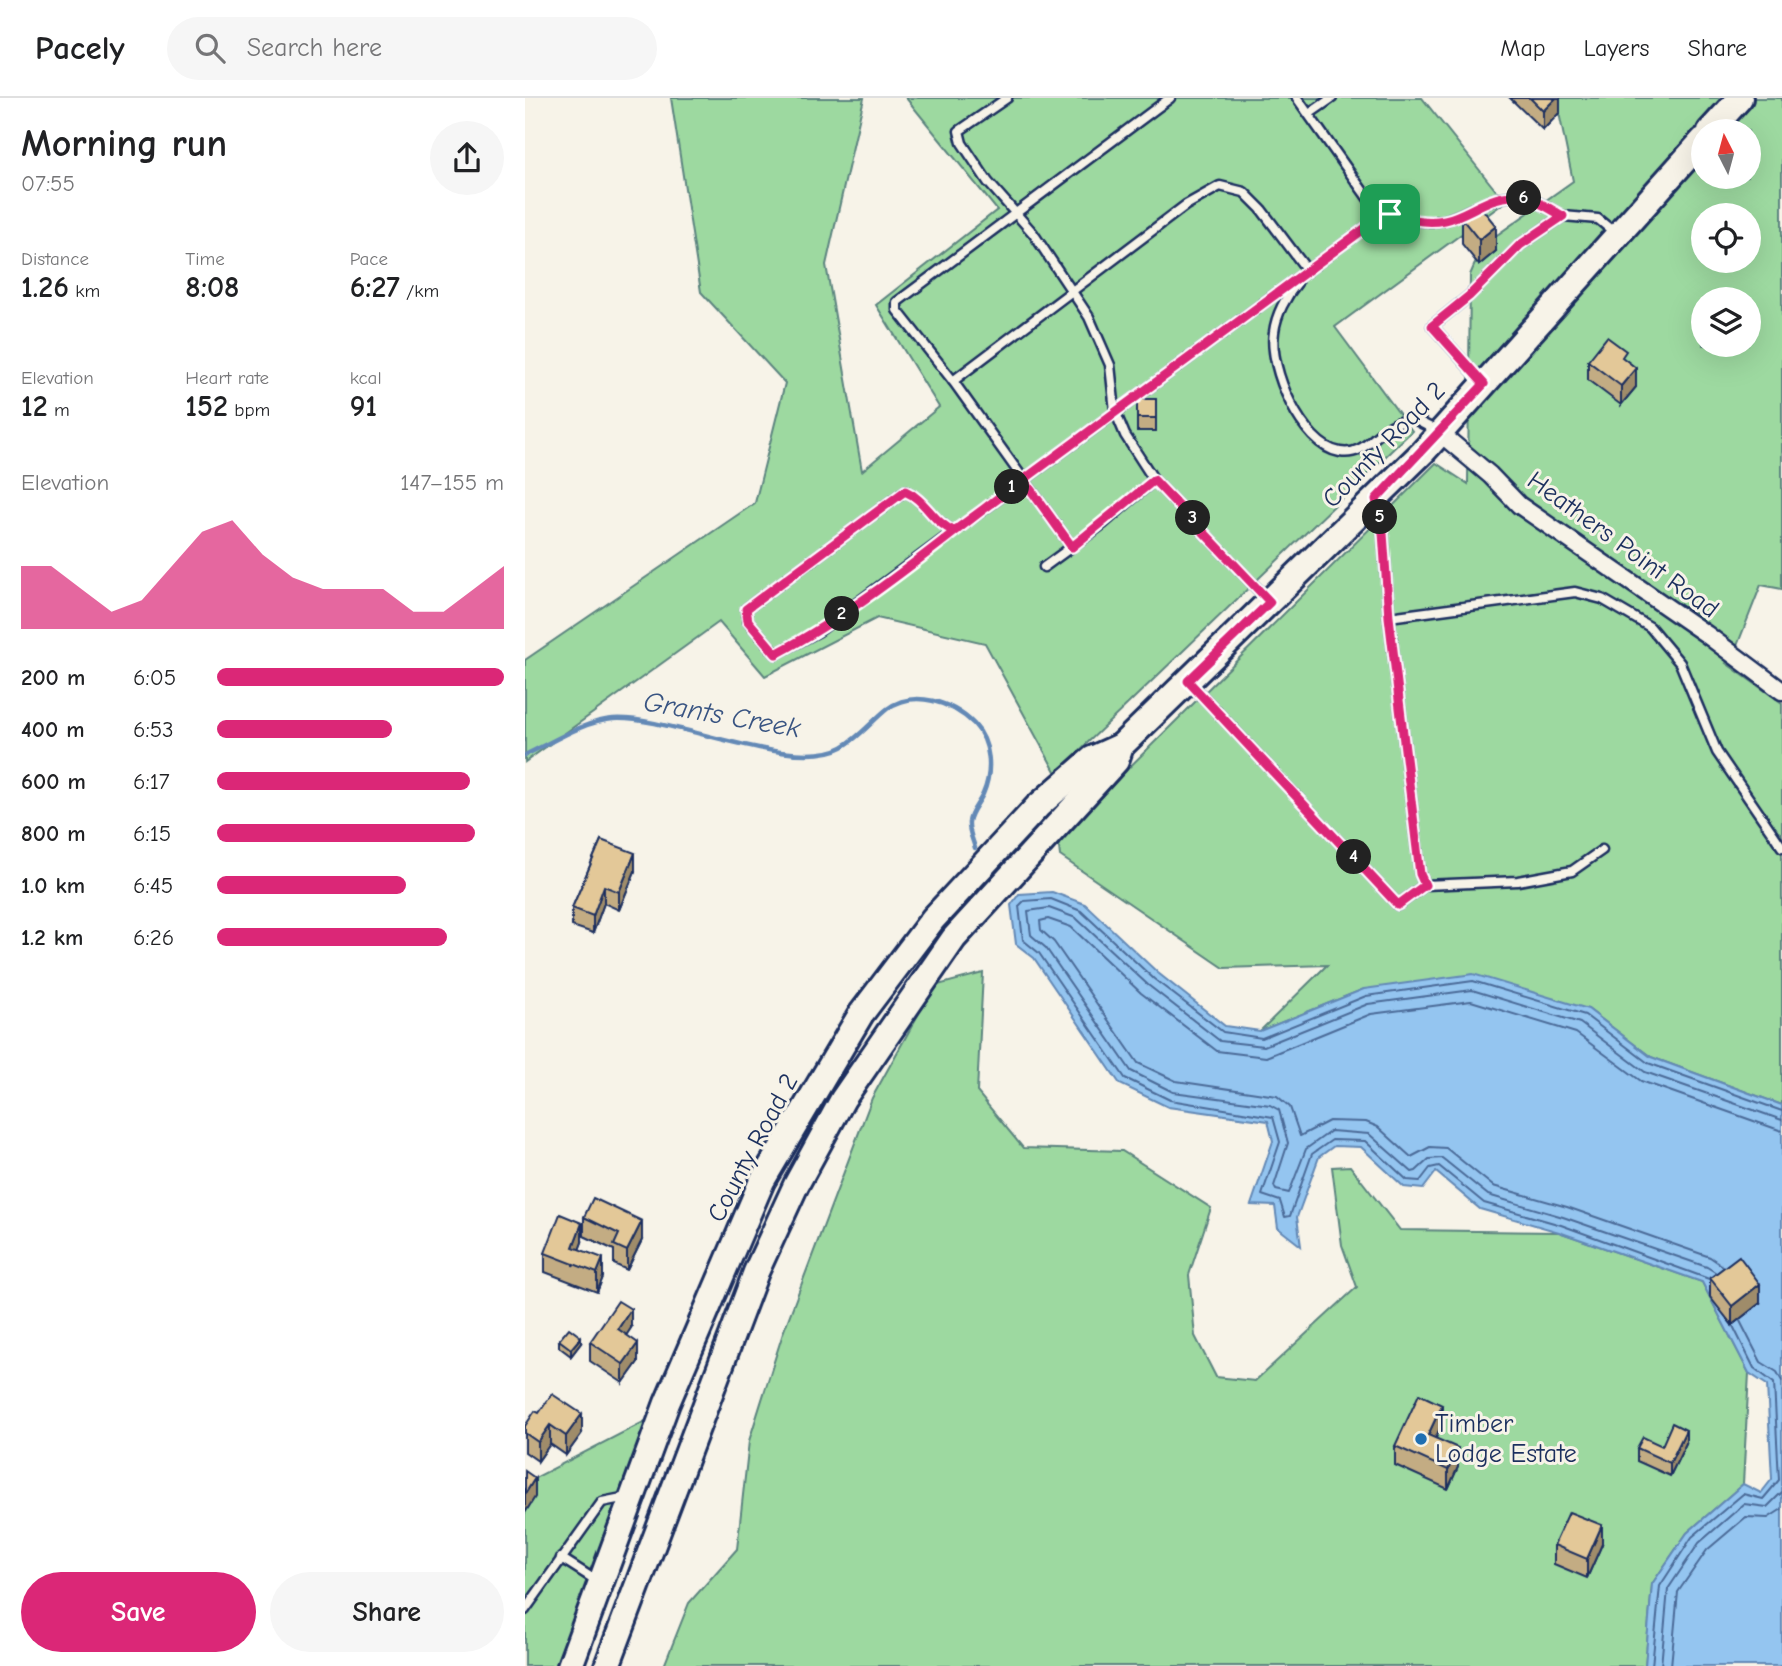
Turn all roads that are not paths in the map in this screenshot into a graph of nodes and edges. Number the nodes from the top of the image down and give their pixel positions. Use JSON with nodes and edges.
{"nodes":[{"id":1,"x":1007,"y":98,"type":"edge"},
{"id":2,"x":1170,"y":98,"type":"edge"},
{"id":3,"x":1297,"y":98,"type":"edge"},
{"id":4,"x":1332,"y":98,"type":"edge"},
{"id":5,"x":1740,"y":98,"type":"edge"},
{"id":6,"x":1309,"y":114,"type":"junction"},
{"id":7,"x":1721,"y":119,"type":"edge"},
{"id":8,"x":1691,"y":152,"type":"edge"},
{"id":9,"x":1387,"y":212,"type":"junction"},
{"id":10,"x":1015,"y":213,"type":"junction"},
{"id":11,"x":1563,"y":216,"type":"junction"},
{"id":12,"x":1618,"y":234,"type":"junction"},
{"id":13,"x":1307,"y":270,"type":"junction"},
{"id":14,"x":1073,"y":290,"type":"junction"},
{"id":15,"x":953,"y":381,"type":"junction"},
{"id":16,"x":1484,"y":384,"type":"junction"},
{"id":17,"x":1115,"y":411,"type":"junction"},
{"id":18,"x":1440,"y":433,"type":"junction"},
{"id":19,"x":1023,"y":479,"type":"junction"},
{"id":20,"x":1154,"y":480,"type":"junction"},
{"id":21,"x":1376,"y":499,"type":"junction"},
{"id":22,"x":954,"y":531,"type":"junction"},
{"id":23,"x":1072,"y":547,"type":"junction"},
{"id":24,"x":1044,"y":568,"type":"dead end"},
{"id":25,"x":1270,"y":602,"type":"junction"},
{"id":26,"x":1389,"y":617,"type":"junction"},
{"id":27,"x":1188,"y":681,"type":"junction"},
{"id":28,"x":1782,"y":691,"type":"edge"},
{"id":29,"x":1121,"y":746,"type":"junction"},
{"id":30,"x":1782,"y":847,"type":"edge"},
{"id":31,"x":1602,"y":850,"type":"dead end"},
{"id":32,"x":1425,"y":885,"type":"junction"},
{"id":33,"x":667,"y":1403,"type":"junction"},
{"id":34,"x":703,"y":1412,"type":"junction"},
{"id":35,"x":632,"y":1496,"type":"junction"},
{"id":36,"x":561,"y":1558,"type":"junction"},
{"id":37,"x":600,"y":1583,"type":"junction"},
{"id":38,"x":525,"y":1610,"type":"edge"},
{"id":39,"x":570,"y":1666,"type":"edge"},
{"id":40,"x":607,"y":1666,"type":"edge"}],
"edges":[{"from":1,"to":10,"type":"lane"},
{"from":2,"to":10,"type":"lane"},
{"from":3,"to":6,"type":"lane"},
{"from":4,"to":6,"type":"lane"},
{"from":5,"to":7,"type":"main road"},
{"from":6,"to":9,"type":"lane"},
{"from":8,"to":12,"type":"main road","name":"County Road 2"},
{"from":9,"to":11,"type":"lane"},
{"from":9,"to":13,"type":"lane"},
{"from":10,"to":14,"type":"lane"},
{"from":10,"to":15,"type":"lane"},
{"from":11,"to":12,"type":"lane"},
{"from":11,"to":16,"type":"lane"},
{"from":12,"to":16,"type":"main road","name":"County Road 2"},
{"from":13,"to":14,"type":"lane"},
{"from":13,"to":17,"type":"lane"},
{"from":13,"to":18,"type":"lane"},
{"from":14,"to":15,"type":"lane"},
{"from":14,"to":17,"type":"lane"},
{"from":15,"to":19,"type":"lane"},
{"from":16,"to":18,"type":"main road","name":"County Road 2"},
{"from":17,"to":19,"type":"lane"},
{"from":17,"to":20,"type":"lane"},
{"from":18,"to":21,"type":"main road","name":"County Road 2"},
{"from":18,"to":28,"type":"street","name":"Heathers Point Road"},
{"from":19,"to":22,"type":"lane"},
{"from":19,"to":23,"type":"lane"},
{"from":20,"to":23,"type":"lane"},
{"from":20,"to":25,"type":"lane"},
{"from":21,"to":25,"type":"main road","name":"County Road 2"},
{"from":21,"to":26,"type":"lane"},
{"from":22,"to":22,"type":"lane"},
{"from":23,"to":24,"type":"lane"},
{"from":25,"to":27,"type":"main road","name":"County Road 2"},
{"from":26,"to":30,"type":"lane"},
{"from":26,"to":32,"type":"lane"},
{"from":27,"to":29,"type":"main road","name":"County Road 2"},
{"from":27,"to":32,"type":"lane"},
{"from":29,"to":33,"type":"main road","name":"County Road 2"},
{"from":29,"to":34,"type":"main road","name":"County Road 2"},
{"from":31,"to":32,"type":"lane"},
{"from":33,"to":34,"type":"main road"},
{"from":33,"to":35,"type":"main road","name":"County Road 2"},
{"from":34,"to":40,"type":"main road","name":"County Road 2"},
{"from":35,"to":36,"type":"lane"},
{"from":35,"to":37,"type":"main road","name":"County Road 2"},
{"from":36,"to":37,"type":"lane"},
{"from":36,"to":38,"type":"lane"},
{"from":37,"to":39,"type":"main road","name":"County Road 2"}]}
